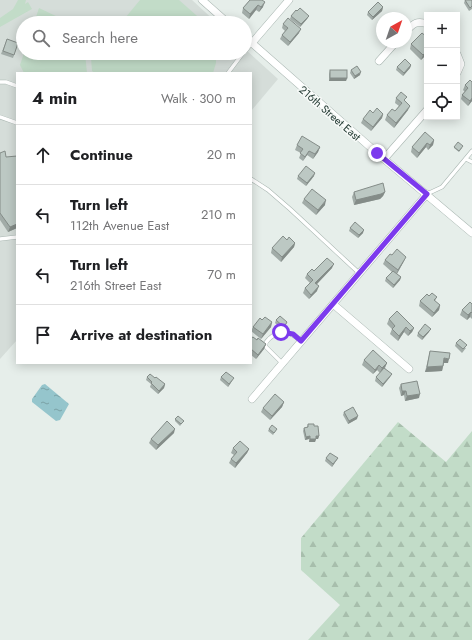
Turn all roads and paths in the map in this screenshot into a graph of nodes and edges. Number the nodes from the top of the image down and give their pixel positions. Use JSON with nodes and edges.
{"nodes":[{"id":1,"x":202,"y":0,"type":"edge"},
{"id":2,"x":289,"y":0,"type":"edge"},
{"id":3,"x":220,"y":16,"type":"edge"},
{"id":4,"x":424,"y":23,"type":"edge"},
{"id":5,"x":412,"y":25,"type":"edge"},
{"id":6,"x":252,"y":43,"type":"joint"},
{"id":7,"x":391,"y":48,"type":"edge"},
{"id":8,"x":238,"y":60,"type":"edge"},
{"id":9,"x":379,"y":61,"type":"dead end"},
{"id":10,"x":229,"y":72,"type":"edge"},
{"id":11,"x":0,"y":82,"type":"edge"},
{"id":12,"x":16,"y":86,"type":"edge"},
{"id":13,"x":424,"y":113,"type":"edge"},
{"id":14,"x":0,"y":117,"type":"edge"},
{"id":15,"x":16,"y":123,"type":"edge"},
{"id":16,"x":472,"y":151,"type":"edge"},
{"id":17,"x":384,"y":159,"type":"junction"},
{"id":18,"x":466,"y":159,"type":"junction"},
{"id":19,"x":472,"y":162,"type":"edge"},
{"id":20,"x":252,"y":181,"type":"edge"},
{"id":21,"x":427,"y":194,"type":"junction"},
{"id":22,"x":472,"y":233,"type":"edge"},
{"id":23,"x":16,"y":237,"type":"edge"},
{"id":24,"x":0,"y":239,"type":"edge"},
{"id":25,"x":359,"y":273,"type":"junction"},
{"id":26,"x":333,"y":304,"type":"junction"},
{"id":27,"x":301,"y":341,"type":"junction"},
{"id":28,"x":282,"y":363,"type":"junction"},
{"id":29,"x":408,"y":369,"type":"dead end"},
{"id":30,"x":252,"y":399,"type":"dead end"}],
"edges":[{"from":1,"to":3,"type":"street"},
{"from":2,"to":6,"type":"street"},
{"from":4,"to":5,"type":"street"},
{"from":6,"to":17,"type":"street","name":"216th Street East"},
{"from":7,"to":9,"type":"street"},
{"from":8,"to":10,"type":"lane"},
{"from":11,"to":12,"type":"lane"},
{"from":13,"to":17,"type":"street"},
{"from":14,"to":15,"type":"lane"},
{"from":16,"to":18,"type":"lane"},
{"from":17,"to":21,"type":"street","name":"216th Street East"},
{"from":18,"to":19,"type":"lane"},
{"from":18,"to":21,"type":"lane"},
{"from":20,"to":25,"type":"lane"},
{"from":21,"to":22,"type":"street","name":"216th Street East"},
{"from":21,"to":25,"type":"street"},
{"from":23,"to":24,"type":"lane"},
{"from":25,"to":26,"type":"street"},
{"from":26,"to":27,"type":"street"},
{"from":26,"to":29,"type":"street"},
{"from":27,"to":28,"type":"street"},
{"from":27,"to":28,"type":"lane"},
{"from":28,"to":30,"type":"street"}]}
